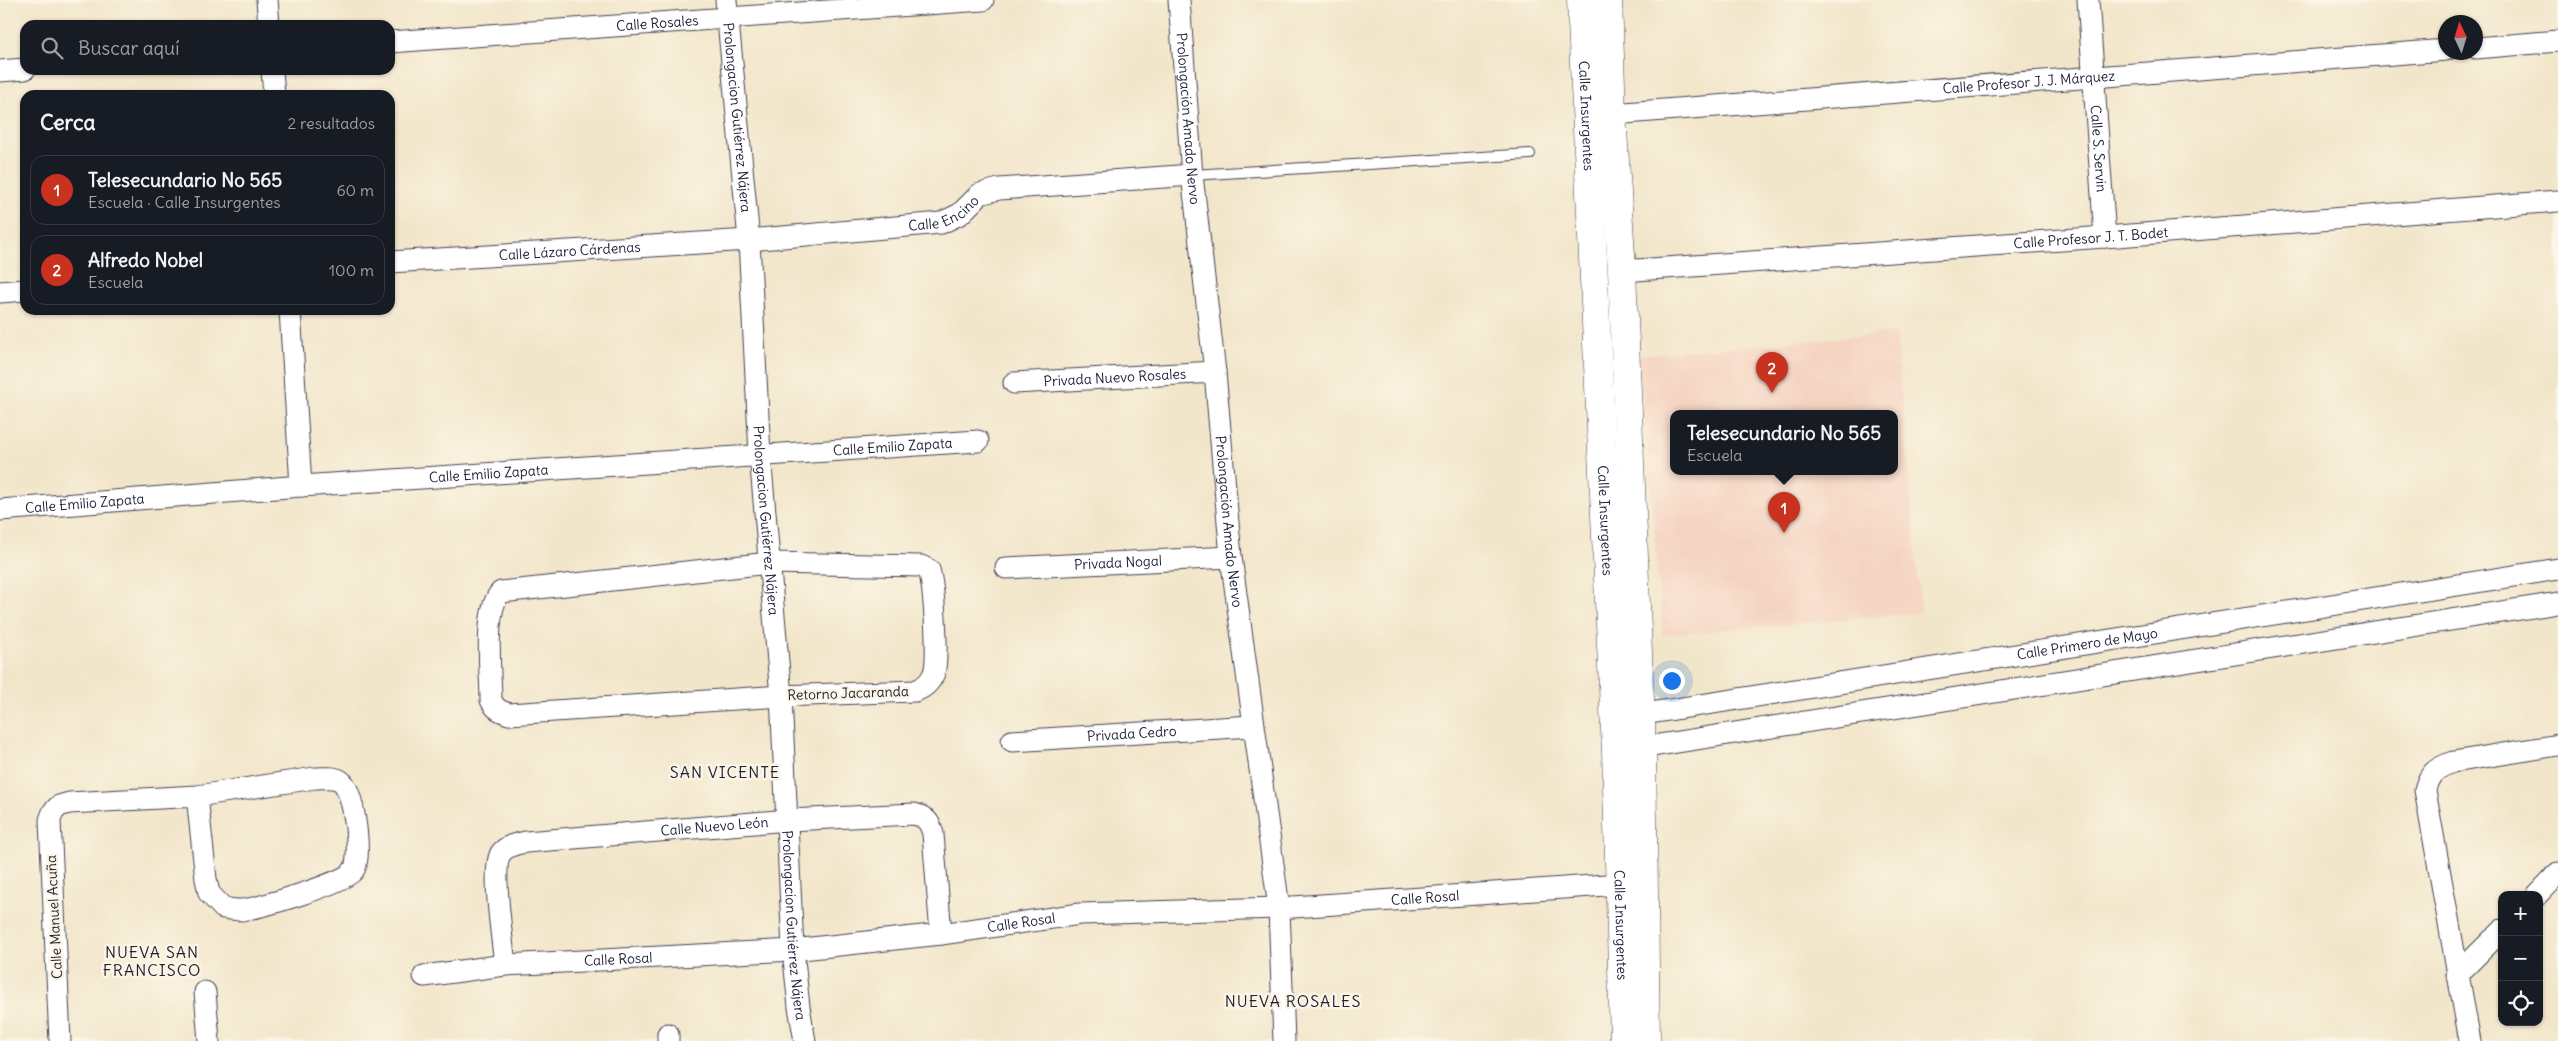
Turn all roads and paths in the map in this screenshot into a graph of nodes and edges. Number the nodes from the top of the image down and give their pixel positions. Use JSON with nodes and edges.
{"nodes":[{"id":1,"x":267,"y":0,"type":"edge"},
{"id":2,"x":984,"y":0,"type":"edge"},
{"id":3,"x":1179,"y":0,"type":"edge"},
{"id":4,"x":1581,"y":0,"type":"edge"},
{"id":5,"x":1608,"y":0,"type":"edge"},
{"id":6,"x":2088,"y":0,"type":"edge"},
{"id":7,"x":727,"y":9,"type":"edge"},
{"id":8,"x":269,"y":20,"type":"edge"},
{"id":9,"x":2558,"y":41,"type":"edge"},
{"id":10,"x":395,"y":42,"type":"edge"},
{"id":11,"x":2483,"y":47,"type":"edge"},
{"id":12,"x":2438,"y":51,"type":"edge"},
{"id":13,"x":20,"y":69,"type":"edge"},
{"id":14,"x":0,"y":71,"type":"edge"},
{"id":15,"x":272,"y":75,"type":"edge"},
{"id":16,"x":2094,"y":77,"type":"junction"},
{"id":17,"x":274,"y":90,"type":"edge"},
{"id":18,"x":1612,"y":114,"type":"junction"},
{"id":19,"x":1530,"y":154,"type":"dead end"},
{"id":20,"x":1192,"y":176,"type":"junction"},
{"id":21,"x":2558,"y":202,"type":"edge"},
{"id":22,"x":2105,"y":237,"type":"junction"},
{"id":23,"x":748,"y":240,"type":"junction"},
{"id":24,"x":395,"y":262,"type":"edge"},
{"id":25,"x":1622,"y":271,"type":"junction"},
{"id":26,"x":20,"y":290,"type":"edge"},
{"id":27,"x":0,"y":292,"type":"edge"},
{"id":28,"x":290,"y":315,"type":"edge"},
{"id":29,"x":1215,"y":372,"type":"junction"},
{"id":30,"x":1014,"y":383,"type":"dead end"},
{"id":31,"x":978,"y":441,"type":"dead end"},
{"id":32,"x":760,"y":455,"type":"junction"},
{"id":33,"x":301,"y":486,"type":"junction"},
{"id":34,"x":0,"y":510,"type":"edge"},
{"id":35,"x":1230,"y":557,"type":"junction"},
{"id":36,"x":770,"y":563,"type":"junction"},
{"id":37,"x":1006,"y":568,"type":"dead end"},
{"id":38,"x":2558,"y":569,"type":"edge"},
{"id":39,"x":2558,"y":604,"type":"edge"},
{"id":40,"x":781,"y":696,"type":"junction"},
{"id":41,"x":1627,"y":717,"type":"junction"},
{"id":42,"x":1252,"y":726,"type":"junction"},
{"id":43,"x":1012,"y":741,"type":"dead end"},
{"id":44,"x":2558,"y":745,"type":"edge"},
{"id":45,"x":1629,"y":750,"type":"junction"},
{"id":46,"x":197,"y":796,"type":"junction"},
{"id":47,"x":789,"y":820,"type":"junction"},
{"id":48,"x":2558,"y":873,"type":"edge"},
{"id":49,"x":1631,"y":884,"type":"junction"},
{"id":50,"x":2541,"y":891,"type":"edge"},
{"id":51,"x":1279,"y":908,"type":"junction"},
{"id":52,"x":941,"y":934,"type":"junction"},
{"id":53,"x":2498,"y":934,"type":"edge"},
{"id":54,"x":793,"y":950,"type":"junction"},
{"id":55,"x":505,"y":965,"type":"junction"},
{"id":56,"x":2457,"y":975,"type":"junction"},
{"id":57,"x":424,"y":976,"type":"dead end"},
{"id":58,"x":205,"y":992,"type":"dead end"},
{"id":59,"x":60,"y":1041,"type":"edge"},
{"id":60,"x":210,"y":1041,"type":"edge"},
{"id":61,"x":805,"y":1041,"type":"edge"},
{"id":62,"x":1284,"y":1041,"type":"edge"},
{"id":63,"x":1624,"y":1041,"type":"edge"},
{"id":64,"x":1646,"y":1041,"type":"edge"},
{"id":65,"x":2470,"y":1041,"type":"edge"}],
"edges":[{"from":1,"to":8,"type":"street"},
{"from":2,"to":7,"type":"street","name":"Calle Rosales"},
{"from":3,"to":20,"type":"street","name":"Prolongación Amado Nervo"},
{"from":4,"to":41,"type":"main road","name":"Calle Insurgentes"},
{"from":5,"to":18,"type":"main road","name":"Calle Insurgentes"},
{"from":6,"to":16,"type":"street","name":"Calle S. Servin"},
{"from":7,"to":10,"type":"street","name":"Calle Rosales"},
{"from":7,"to":23,"type":"street","name":"Prolongacion Gutiérrez Nájera"},
{"from":9,"to":11,"type":"street"},
{"from":12,"to":16,"type":"street","name":"Calle Profesor J. J. Márquez"},
{"from":13,"to":14,"type":"street"},
{"from":15,"to":17,"type":"street"},
{"from":16,"to":18,"type":"street","name":"Calle Profesor J. J. Márquez"},
{"from":16,"to":22,"type":"street","name":"Calle S. Servin"},
{"from":18,"to":25,"type":"main road","name":"Calle Insurgentes"},
{"from":19,"to":20,"type":"lane"},
{"from":20,"to":23,"type":"street","name":"Calle Encino"},
{"from":20,"to":29,"type":"street","name":"Prolongación Amado Nervo"},
{"from":21,"to":22,"type":"street","name":"Calle Profesor J. T. Bodet"},
{"from":22,"to":25,"type":"street","name":"Calle Profesor J. T. Bodet"},
{"from":23,"to":24,"type":"street","name":"Calle Lázaro Cárdenas"},
{"from":23,"to":32,"type":"street","name":"Prolongacion Gutiérrez Nájera"},
{"from":25,"to":41,"type":"main road","name":"Calle Insurgentes"},
{"from":26,"to":27,"type":"street"},
{"from":28,"to":33,"type":"street"},
{"from":29,"to":30,"type":"street","name":"Privada Nuevo Rosales"},
{"from":29,"to":35,"type":"street","name":"Prolongación Amado Nervo"},
{"from":31,"to":32,"type":"street","name":"Calle Emilio Zapata"},
{"from":32,"to":33,"type":"street","name":"Calle Emilio Zapata"},
{"from":32,"to":36,"type":"street","name":"Prolongacion Gutiérrez Nájera"},
{"from":33,"to":34,"type":"street","name":"Calle Emilio Zapata"},
{"from":35,"to":37,"type":"street","name":"Privada Nogal"},
{"from":35,"to":42,"type":"street","name":"Prolongación Amado Nervo"},
{"from":36,"to":40,"type":"street","name":"Prolongacion Gutiérrez Nájera"},
{"from":36,"to":40,"type":"street","name":"Retorno Jacaranda"},
{"from":36,"to":40,"type":"street","name":"Retorno Jacaranda"},
{"from":38,"to":41,"type":"street","name":"Calle Primero de Mayo"},
{"from":39,"to":45,"type":"street"},
{"from":40,"to":47,"type":"street","name":"Prolongacion Gutiérrez Nájera"},
{"from":41,"to":45,"type":"main road","name":"Calle Insurgentes"},
{"from":42,"to":43,"type":"street","name":"Privada Cedro"},
{"from":42,"to":51,"type":"street","name":"Prolongación Amado Nervo"},
{"from":44,"to":56,"type":"street"},
{"from":45,"to":49,"type":"main road","name":"Calle Insurgentes"},
{"from":46,"to":46,"type":"street"},
{"from":46,"to":59,"type":"street","name":"Calle Manuel Acuña"},
{"from":47,"to":52,"type":"street","name":"Calle Nuevo León"},
{"from":47,"to":54,"type":"street","name":"Prolongacion Gutiérrez Nájera"},
{"from":47,"to":55,"type":"street","name":"Calle Nuevo León"},
{"from":48,"to":50,"type":"street"},
{"from":49,"to":51,"type":"street","name":"Calle Rosal"},
{"from":49,"to":63,"type":"main road","name":"Calle Insurgentes"},
{"from":49,"to":64,"type":"main road","name":"Calle Insurgentes"},
{"from":51,"to":52,"type":"street","name":"Calle Rosal"},
{"from":51,"to":62,"type":"street","name":"Prolongación Amado Nervo"},
{"from":52,"to":54,"type":"street","name":"Calle Rosal"},
{"from":53,"to":56,"type":"street"},
{"from":54,"to":55,"type":"street","name":"Calle Rosal"},
{"from":54,"to":61,"type":"street","name":"Prolongacion Gutiérrez Nájera"},
{"from":55,"to":57,"type":"street","name":"Calle Rosal"},
{"from":56,"to":65,"type":"street"},
{"from":58,"to":60,"type":"street"}]}
